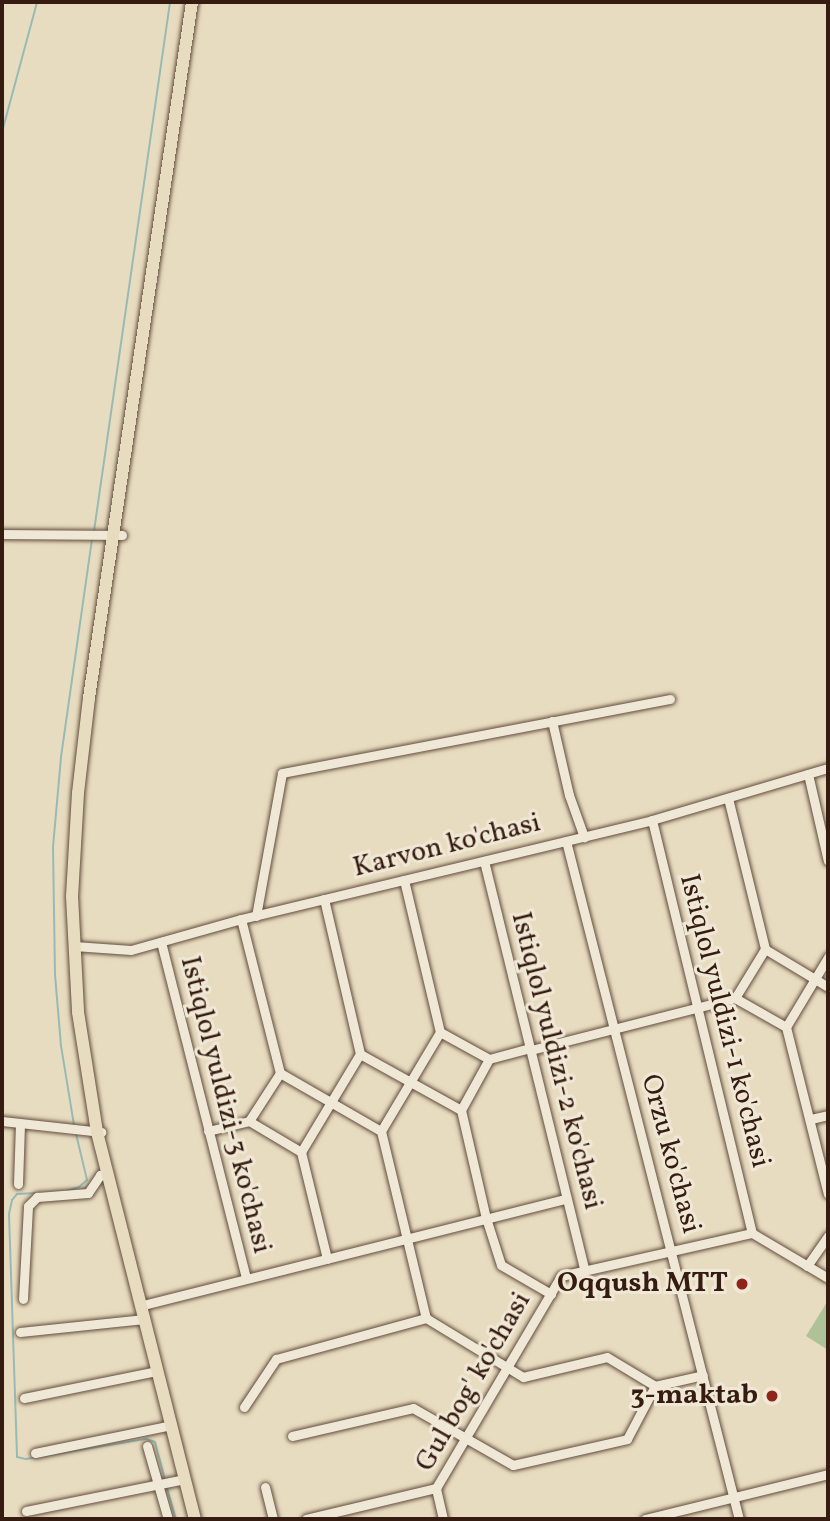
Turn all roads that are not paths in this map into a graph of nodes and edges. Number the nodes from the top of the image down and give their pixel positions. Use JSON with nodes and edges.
{"nodes":[{"id":1,"x":192,"y":2,"type":"edge"},
{"id":2,"x":200,"y":2,"type":"edge"},
{"id":3,"x":2,"y":534,"type":"edge"},
{"id":4,"x":113,"y":535,"type":"junction"},
{"id":5,"x":670,"y":699,"type":"dead end"},
{"id":6,"x":552,"y":721,"type":"junction"},
{"id":7,"x":828,"y":768,"type":"edge"},
{"id":8,"x":808,"y":774,"type":"junction"},
{"id":9,"x":728,"y":798,"type":"junction"},
{"id":10,"x":652,"y":820,"type":"junction"},
{"id":11,"x":584,"y":836,"type":"junction"},
{"id":12,"x":566,"y":841,"type":"junction"},
{"id":13,"x":484,"y":861,"type":"junction"},
{"id":14,"x":828,"y":861,"type":"edge"},
{"id":15,"x":404,"y":880,"type":"junction"},
{"id":16,"x":324,"y":899,"type":"junction"},
{"id":17,"x":256,"y":916,"type":"junction"},
{"id":18,"x":241,"y":919,"type":"junction"},
{"id":19,"x":161,"y":942,"type":"junction"},
{"id":20,"x":78,"y":947,"type":"junction"},
{"id":21,"x":765,"y":949,"type":"junction"},
{"id":22,"x":828,"y":957,"type":"edge"},
{"id":23,"x":816,"y":979,"type":"junction"},
{"id":24,"x":828,"y":986,"type":"edge"},
{"id":25,"x":735,"y":998,"type":"junction"},
{"id":26,"x":697,"y":1008,"type":"junction"},
{"id":27,"x":786,"y":1027,"type":"junction"},
{"id":28,"x":614,"y":1028,"type":"junction"},
{"id":29,"x":440,"y":1032,"type":"junction"},
{"id":30,"x":531,"y":1049,"type":"junction"},
{"id":31,"x":360,"y":1054,"type":"junction"},
{"id":32,"x":489,"y":1059,"type":"junction"},
{"id":33,"x":280,"y":1073,"type":"junction"},
{"id":34,"x":409,"y":1082,"type":"junction"},
{"id":35,"x":329,"y":1101,"type":"junction"},
{"id":36,"x":461,"y":1110,"type":"junction"},
{"id":37,"x":828,"y":1115,"type":"edge"},
{"id":38,"x":811,"y":1119,"type":"junction"},
{"id":39,"x":2,"y":1121,"type":"edge"},
{"id":40,"x":249,"y":1121,"type":"junction"},
{"id":41,"x":20,"y":1124,"type":"junction"},
{"id":42,"x":208,"y":1131,"type":"junction"},
{"id":43,"x":381,"y":1131,"type":"junction"},
{"id":44,"x":100,"y":1132,"type":"junction"},
{"id":45,"x":300,"y":1152,"type":"junction"},
{"id":46,"x":108,"y":1174,"type":"junction"},
{"id":47,"x":18,"y":1184,"type":"dead end"},
{"id":48,"x":828,"y":1194,"type":"edge"},
{"id":49,"x":566,"y":1199,"type":"junction"},
{"id":50,"x":486,"y":1218,"type":"junction"},
{"id":51,"x":751,"y":1233,"type":"junction"},
{"id":52,"x":828,"y":1236,"type":"edge"},
{"id":53,"x":408,"y":1240,"type":"junction"},
{"id":54,"x":673,"y":1253,"type":"junction"},
{"id":55,"x":327,"y":1259,"type":"junction"},
{"id":56,"x":807,"y":1266,"type":"junction"},
{"id":57,"x":585,"y":1271,"type":"junction"},
{"id":58,"x":246,"y":1278,"type":"junction"},
{"id":59,"x":828,"y":1278,"type":"edge"},
{"id":60,"x":551,"y":1294,"type":"junction"},
{"id":61,"x":23,"y":1299,"type":"dead end"},
{"id":62,"x":147,"y":1304,"type":"junction"},
{"id":63,"x":426,"y":1318,"type":"junction"},
{"id":64,"x":144,"y":1320,"type":"junction"},
{"id":65,"x":20,"y":1332,"type":"dead end"},
{"id":66,"x":507,"y":1367,"type":"junction"},
{"id":67,"x":157,"y":1371,"type":"junction"},
{"id":68,"x":703,"y":1375,"type":"junction"},
{"id":69,"x":655,"y":1386,"type":"junction"},
{"id":70,"x":24,"y":1398,"type":"dead end"},
{"id":71,"x":244,"y":1407,"type":"dead end"},
{"id":72,"x":171,"y":1425,"type":"junction"},
{"id":73,"x":292,"y":1436,"type":"dead end"},
{"id":74,"x":466,"y":1437,"type":"junction"},
{"id":75,"x":147,"y":1446,"type":"dead end"},
{"id":76,"x":35,"y":1453,"type":"dead end"},
{"id":77,"x":828,"y":1474,"type":"edge"},
{"id":78,"x":185,"y":1479,"type":"junction"},
{"id":79,"x":159,"y":1485,"type":"junction"},
{"id":80,"x":265,"y":1487,"type":"dead end"},
{"id":81,"x":436,"y":1488,"type":"junction"},
{"id":82,"x":733,"y":1497,"type":"junction"},
{"id":83,"x":26,"y":1511,"type":"dead end"},
{"id":84,"x":168,"y":1519,"type":"edge"},
{"id":85,"x":195,"y":1519,"type":"edge"},
{"id":86,"x":201,"y":1519,"type":"edge"},
{"id":87,"x":273,"y":1519,"type":"edge"},
{"id":88,"x":306,"y":1519,"type":"edge"},
{"id":89,"x":443,"y":1519,"type":"edge"},
{"id":90,"x":645,"y":1519,"type":"edge"},
{"id":91,"x":738,"y":1519,"type":"edge"}],
"edges":[{"from":1,"to":4,"type":"main road"},
{"from":2,"to":4,"type":"main road"},
{"from":3,"to":4,"type":"street"},
{"from":4,"to":20,"type":"main road"},
{"from":5,"to":6,"type":"street"},
{"from":6,"to":11,"type":"street"},
{"from":6,"to":17,"type":"street"},
{"from":7,"to":8,"type":"street","name":"Karvon ko'chasi"},
{"from":8,"to":9,"type":"street","name":"Karvon ko'chasi"},
{"from":8,"to":14,"type":"street"},
{"from":9,"to":10,"type":"street","name":"Karvon ko'chasi"},
{"from":9,"to":21,"type":"street"},
{"from":10,"to":11,"type":"street","name":"Karvon ko'chasi"},
{"from":10,"to":26,"type":"street","name":"Istiqlol yuldizi-1 ko'chasi"},
{"from":11,"to":12,"type":"street","name":"Karvon ko'chasi"},
{"from":12,"to":13,"type":"street","name":"Karvon ko'chasi"},
{"from":12,"to":28,"type":"street","name":"Orzu ko'chasi"},
{"from":13,"to":15,"type":"street","name":"Karvon ko'chasi"},
{"from":13,"to":30,"type":"street","name":"Istiqlol yuldizi-2 ko'chasi"},
{"from":15,"to":16,"type":"street","name":"Karvon ko'chasi"},
{"from":15,"to":29,"type":"street"},
{"from":16,"to":17,"type":"street","name":"Karvon ko'chasi"},
{"from":16,"to":31,"type":"street"},
{"from":17,"to":18,"type":"street","name":"Karvon ko'chasi"},
{"from":18,"to":19,"type":"street","name":"Karvon ko'chasi"},
{"from":18,"to":33,"type":"street"},
{"from":19,"to":20,"type":"street","name":"Karvon ko'chasi"},
{"from":19,"to":42,"type":"street","name":"Istiqlol yuldizi-3 ko'chasi"},
{"from":20,"to":44,"type":"main road"},
{"from":21,"to":23,"type":"street"},
{"from":21,"to":25,"type":"street"},
{"from":22,"to":23,"type":"street"},
{"from":23,"to":24,"type":"street"},
{"from":23,"to":27,"type":"street"},
{"from":25,"to":26,"type":"street"},
{"from":25,"to":27,"type":"street"},
{"from":26,"to":28,"type":"street"},
{"from":26,"to":51,"type":"street","name":"Istiqlol yuldizi-1 ko'chasi"},
{"from":27,"to":38,"type":"street"},
{"from":28,"to":30,"type":"street"},
{"from":28,"to":54,"type":"street","name":"Orzu ko'chasi"},
{"from":29,"to":32,"type":"street"},
{"from":29,"to":34,"type":"street"},
{"from":30,"to":32,"type":"street"},
{"from":30,"to":49,"type":"street","name":"Istiqlol yuldizi-2 ko'chasi"},
{"from":31,"to":34,"type":"street"},
{"from":31,"to":35,"type":"street"},
{"from":32,"to":36,"type":"street"},
{"from":33,"to":35,"type":"street"},
{"from":33,"to":40,"type":"street"},
{"from":34,"to":36,"type":"street"},
{"from":34,"to":43,"type":"street"},
{"from":35,"to":43,"type":"street"},
{"from":35,"to":45,"type":"street"},
{"from":36,"to":50,"type":"street"},
{"from":37,"to":38,"type":"street"},
{"from":38,"to":48,"type":"street"},
{"from":39,"to":41,"type":"street"},
{"from":40,"to":42,"type":"street"},
{"from":40,"to":45,"type":"street"},
{"from":41,"to":44,"type":"street"},
{"from":41,"to":47,"type":"street"},
{"from":42,"to":58,"type":"street","name":"Istiqlol yuldizi-3 ko'chasi"},
{"from":43,"to":53,"type":"street"},
{"from":44,"to":46,"type":"main road"},
{"from":44,"to":62,"type":"main road"},
{"from":45,"to":55,"type":"street"},
{"from":46,"to":61,"type":"street"},
{"from":46,"to":64,"type":"main road"},
{"from":49,"to":50,"type":"street"},
{"from":49,"to":57,"type":"street","name":"Istiqlol yuldizi-2 ko'chasi"},
{"from":50,"to":53,"type":"street"},
{"from":50,"to":60,"type":"street"},
{"from":51,"to":54,"type":"street","name":"Gul bog' ko'chasi"},
{"from":51,"to":56,"type":"street"},
{"from":52,"to":56,"type":"street"},
{"from":53,"to":55,"type":"street"},
{"from":53,"to":63,"type":"street"},
{"from":54,"to":57,"type":"street","name":"Gul bog' ko'chasi"},
{"from":54,"to":68,"type":"street","name":"Orzu ko'chasi"},
{"from":55,"to":58,"type":"street"},
{"from":56,"to":59,"type":"street"},
{"from":57,"to":60,"type":"street","name":"Gul bog' ko'chasi"},
{"from":58,"to":62,"type":"street"},
{"from":60,"to":66,"type":"street","name":"Gul bog' ko'chasi"},
{"from":62,"to":86,"type":"main road"},
{"from":63,"to":66,"type":"street"},
{"from":63,"to":71,"type":"street"},
{"from":64,"to":65,"type":"street"},
{"from":64,"to":67,"type":"main road"},
{"from":66,"to":69,"type":"street","name":"Gul bog' ko'chasi"},
{"from":66,"to":74,"type":"street","name":"Gul bog' ko'chasi"},
{"from":67,"to":70,"type":"street"},
{"from":67,"to":72,"type":"main road"},
{"from":68,"to":69,"type":"street"},
{"from":68,"to":82,"type":"street","name":"Orzu ko'chasi"},
{"from":69,"to":74,"type":"street"},
{"from":72,"to":76,"type":"street"},
{"from":72,"to":78,"type":"main road"},
{"from":73,"to":74,"type":"street"},
{"from":74,"to":81,"type":"street","name":"Gul bog' ko'chasi"},
{"from":75,"to":79,"type":"street"},
{"from":77,"to":82,"type":"street"},
{"from":78,"to":79,"type":"street"},
{"from":78,"to":85,"type":"main road"},
{"from":79,"to":83,"type":"street"},
{"from":79,"to":84,"type":"street"},
{"from":80,"to":87,"type":"street"},
{"from":81,"to":88,"type":"street"},
{"from":81,"to":89,"type":"street","name":"Gul bog' ko'chasi"},
{"from":82,"to":90,"type":"street"},
{"from":82,"to":91,"type":"street","name":"Orzu ko'chasi"}]}
